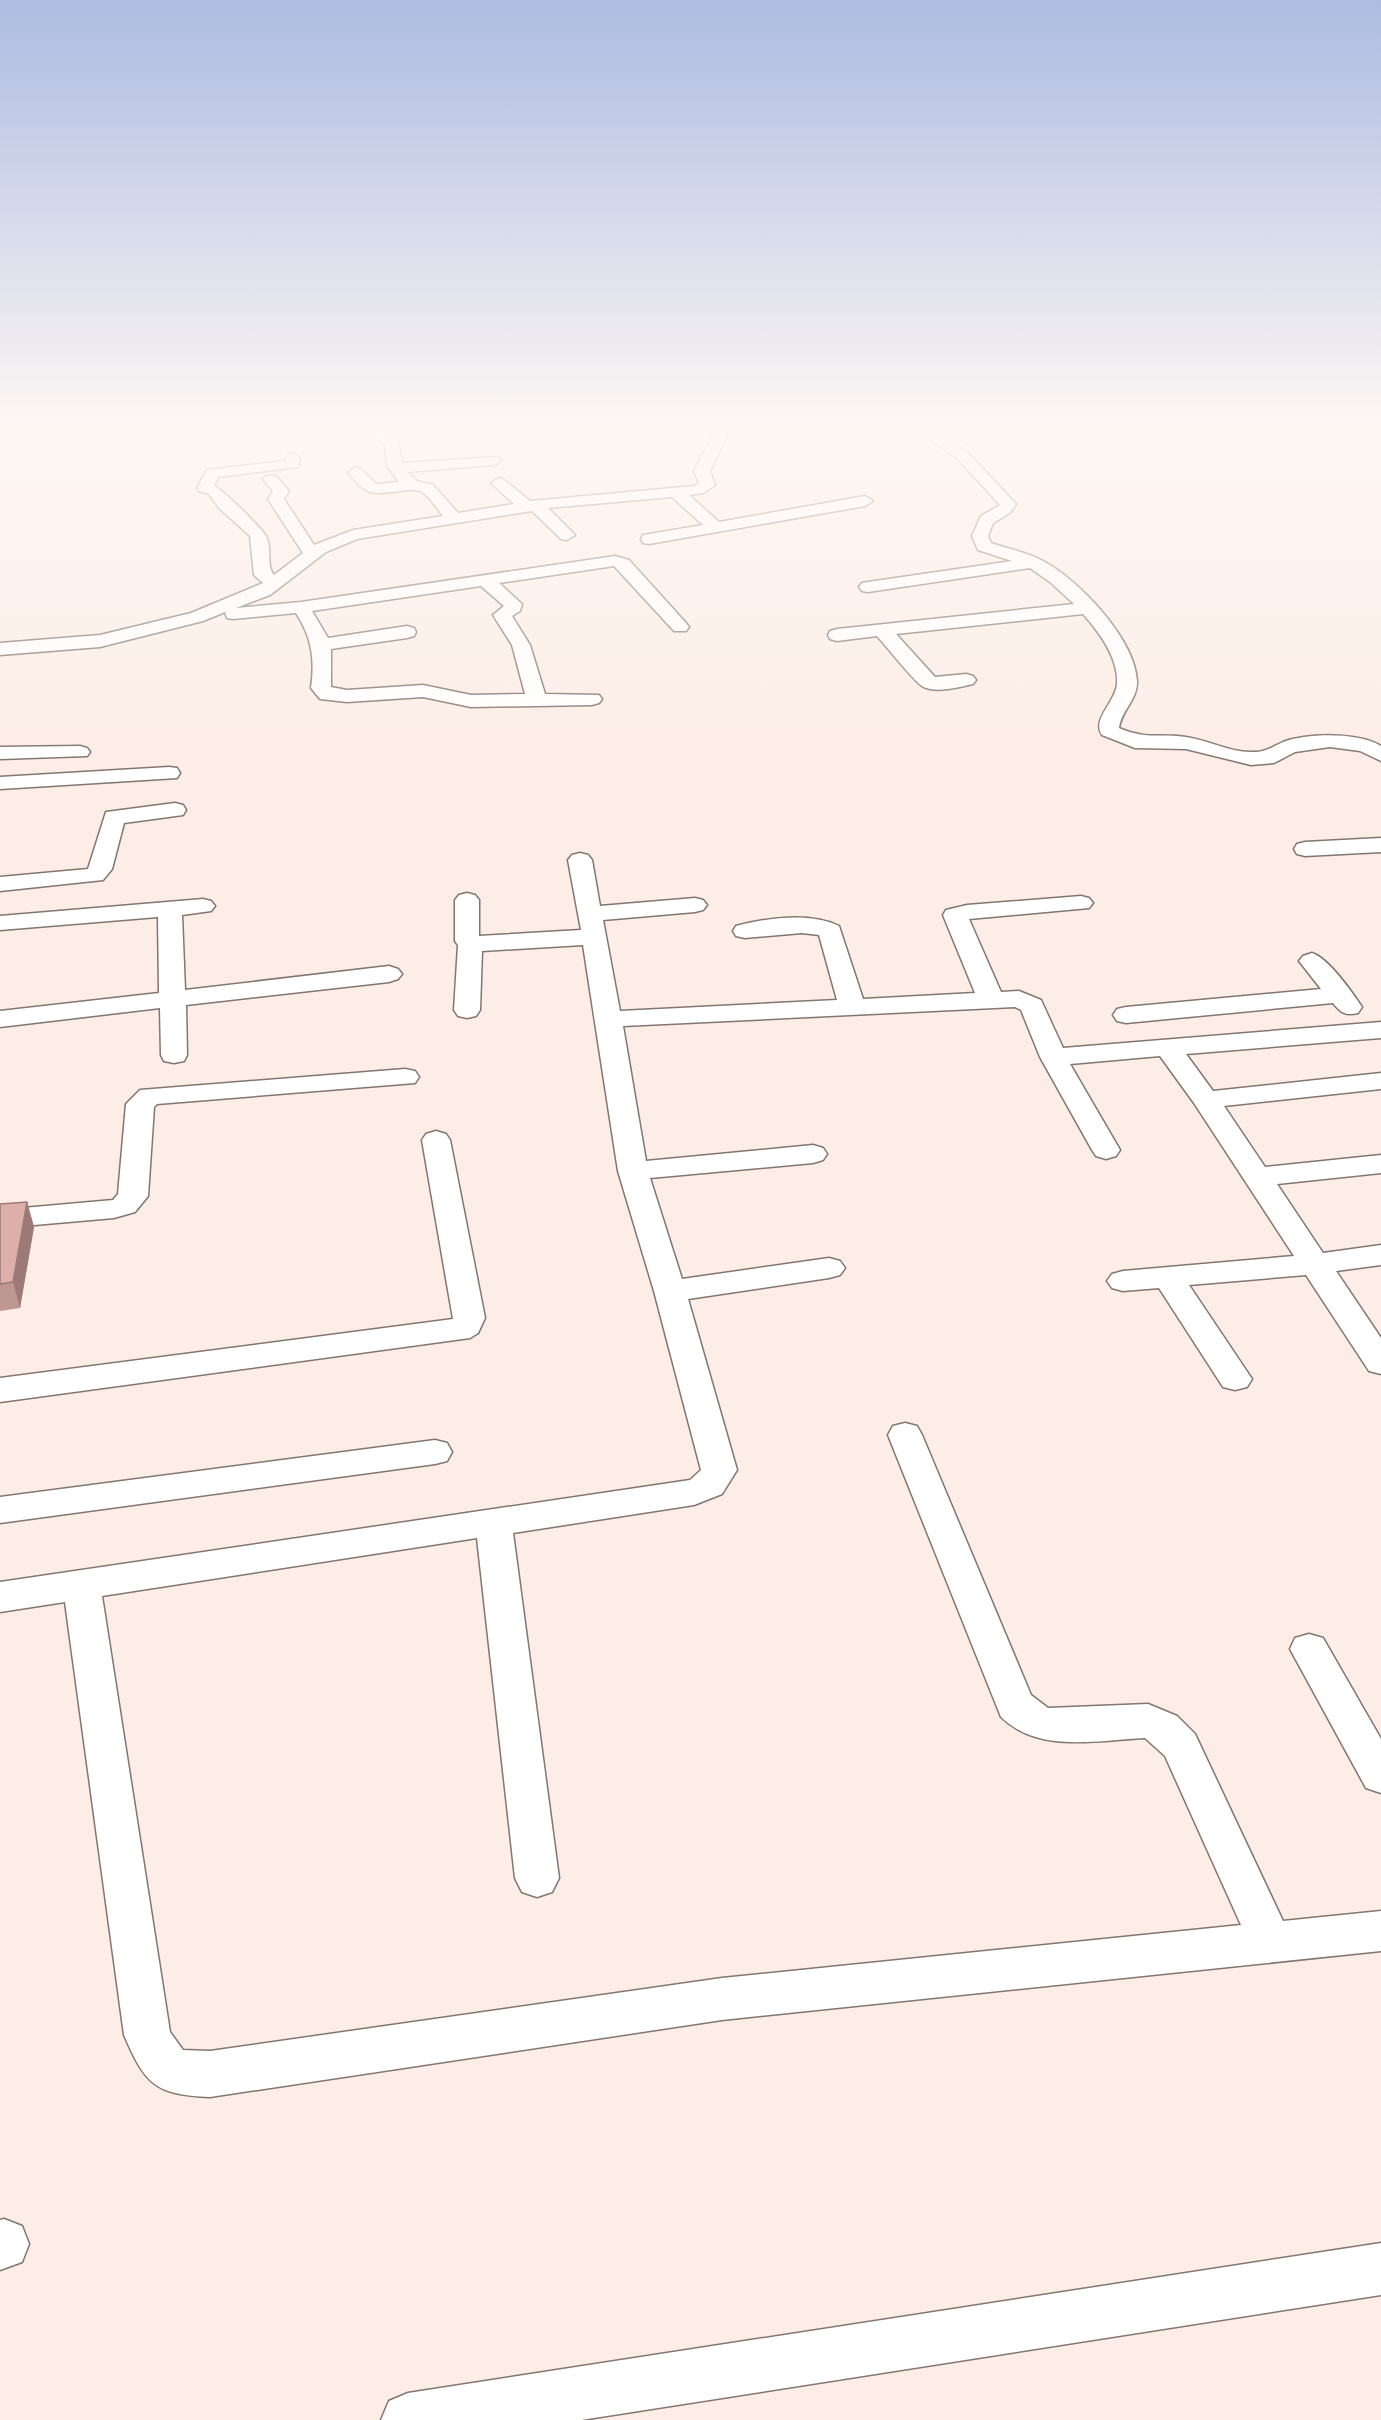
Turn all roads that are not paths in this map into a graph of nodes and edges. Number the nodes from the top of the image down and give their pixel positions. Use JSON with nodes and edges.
{"nodes":[{"id":1,"x":259,"y":539,"type":"edge"},
{"id":2,"x":302,"y":539,"type":"edge"},
{"id":3,"x":339,"y":539,"type":"edge"},
{"id":4,"x":433,"y":539,"type":"edge"},
{"id":5,"x":981,"y":539,"type":"edge"},
{"id":6,"x":436,"y":542,"type":"dead end"},
{"id":7,"x":311,"y":553,"type":"junction"},
{"id":8,"x":1032,"y":563,"type":"junction"},
{"id":9,"x":485,"y":580,"type":"junction"},
{"id":10,"x":276,"y":584,"type":"junction"},
{"id":11,"x":868,"y":587,"type":"dead end"},
{"id":12,"x":301,"y":607,"type":"junction"},
{"id":13,"x":1087,"y":608,"type":"junction"},
{"id":14,"x":197,"y":617,"type":"junction"},
{"id":15,"x":680,"y":627,"type":"dead end"},
{"id":16,"x":882,"y":630,"type":"junction"},
{"id":17,"x":407,"y":632,"type":"dead end"},
{"id":18,"x":837,"y":635,"type":"dead end"},
{"id":19,"x":322,"y":645,"type":"junction"},
{"id":20,"x":0,"y":649,"type":"edge"},
{"id":21,"x":966,"y":680,"type":"dead end"},
{"id":22,"x":592,"y":699,"type":"dead end"},
{"id":23,"x":537,"y":701,"type":"junction"},
{"id":24,"x":80,"y":752,"type":"dead end"},
{"id":25,"x":0,"y":753,"type":"edge"},
{"id":26,"x":1381,"y":754,"type":"edge"},
{"id":27,"x":169,"y":773,"type":"dead end"},
{"id":28,"x":0,"y":783,"type":"edge"},
{"id":29,"x":175,"y":810,"type":"dead end"},
{"id":30,"x":1381,"y":845,"type":"edge"},
{"id":31,"x":1305,"y":849,"type":"dead end"},
{"id":32,"x":580,"y":860,"type":"dead end"},
{"id":33,"x":0,"y":884,"type":"edge"},
{"id":34,"x":467,"y":900,"type":"dead end"},
{"id":35,"x":1081,"y":903,"type":"dead end"},
{"id":36,"x":695,"y":905,"type":"dead end"},
{"id":37,"x":203,"y":906,"type":"dead end"},
{"id":38,"x":170,"y":909,"type":"junction"},
{"id":39,"x":0,"y":923,"type":"edge"},
{"id":40,"x":592,"y":926,"type":"junction"},
{"id":41,"x":745,"y":931,"type":"dead end"},
{"id":42,"x":470,"y":943,"type":"junction"},
{"id":43,"x":1312,"y":961,"type":"dead end"},
{"id":44,"x":389,"y":974,"type":"dead end"},
{"id":45,"x":1340,"y":995,"type":"junction"},
{"id":46,"x":173,"y":999,"type":"junction"},
{"id":47,"x":991,"y":1000,"type":"junction"},
{"id":48,"x":852,"y":1007,"type":"junction"},
{"id":49,"x":467,"y":1010,"type":"dead end"},
{"id":50,"x":1126,"y":1015,"type":"dead end"},
{"id":51,"x":0,"y":1019,"type":"edge"},
{"id":52,"x":609,"y":1019,"type":"junction"},
{"id":53,"x":1374,"y":1030,"type":"edge"},
{"id":54,"x":1167,"y":1047,"type":"junction"},
{"id":55,"x":174,"y":1054,"type":"dead end"},
{"id":56,"x":1053,"y":1057,"type":"junction"},
{"id":57,"x":405,"y":1077,"type":"dead end"},
{"id":58,"x":1381,"y":1081,"type":"edge"},
{"id":59,"x":1206,"y":1100,"type":"junction"},
{"id":60,"x":436,"y":1140,"type":"dead end"},
{"id":61,"x":1106,"y":1150,"type":"dead end"},
{"id":62,"x":813,"y":1154,"type":"dead end"},
{"id":63,"x":1381,"y":1164,"type":"edge"},
{"id":64,"x":633,"y":1172,"type":"junction"},
{"id":65,"x":1257,"y":1177,"type":"junction"},
{"id":66,"x":0,"y":1219,"type":"edge"},
{"id":67,"x":1381,"y":1256,"type":"edge"},
{"id":68,"x":1314,"y":1264,"type":"junction"},
{"id":69,"x":829,"y":1268,"type":"dead end"},
{"id":70,"x":1168,"y":1277,"type":"junction"},
{"id":71,"x":1123,"y":1281,"type":"dead end"},
{"id":72,"x":670,"y":1291,"type":"junction"},
{"id":73,"x":1381,"y":1363,"type":"edge"},
{"id":74,"x":1235,"y":1379,"type":"dead end"},
{"id":75,"x":0,"y":1390,"type":"edge"},
{"id":76,"x":904,"y":1435,"type":"dead end"},
{"id":77,"x":435,"y":1452,"type":"dead end"},
{"id":78,"x":0,"y":1510,"type":"edge"},
{"id":79,"x":493,"y":1522,"type":"junction"},
{"id":80,"x":82,"y":1586,"type":"junction"},
{"id":81,"x":0,"y":1597,"type":"edge"},
{"id":82,"x":1309,"y":1649,"type":"dead end"},
{"id":83,"x":1381,"y":1776,"type":"edge"},
{"id":84,"x":537,"y":1878,"type":"dead end"},
{"id":85,"x":1381,"y":1931,"type":"edge"},
{"id":86,"x":1270,"y":1941,"type":"junction"},
{"id":87,"x":1381,"y":2269,"type":"edge"},
{"id":88,"x":408,"y":2420,"type":"edge"}],
"edges":[{"from":1,"to":10,"type":"street"},
{"from":2,"to":7,"type":"street"},
{"from":3,"to":7,"type":"street"},
{"from":4,"to":6,"type":"street"},
{"from":5,"to":8,"type":"street"},
{"from":7,"to":10,"type":"street"},
{"from":8,"to":11,"type":"street"},
{"from":8,"to":13,"type":"street"},
{"from":9,"to":12,"type":"street"},
{"from":9,"to":15,"type":"street"},
{"from":9,"to":23,"type":"street"},
{"from":10,"to":14,"type":"street"},
{"from":12,"to":14,"type":"street"},
{"from":12,"to":19,"type":"street"},
{"from":13,"to":16,"type":"street"},
{"from":13,"to":26,"type":"street"},
{"from":14,"to":20,"type":"street"},
{"from":16,"to":18,"type":"street"},
{"from":16,"to":21,"type":"street"},
{"from":17,"to":19,"type":"street"},
{"from":19,"to":23,"type":"street"},
{"from":22,"to":23,"type":"street"},
{"from":24,"to":25,"type":"street"},
{"from":27,"to":28,"type":"street"},
{"from":29,"to":33,"type":"street"},
{"from":30,"to":31,"type":"street"},
{"from":32,"to":40,"type":"street"},
{"from":34,"to":42,"type":"street"},
{"from":35,"to":47,"type":"street"},
{"from":36,"to":40,"type":"street"},
{"from":37,"to":38,"type":"street"},
{"from":38,"to":39,"type":"street"},
{"from":38,"to":46,"type":"street"},
{"from":40,"to":42,"type":"street"},
{"from":40,"to":52,"type":"street"},
{"from":41,"to":48,"type":"street"},
{"from":42,"to":49,"type":"street"},
{"from":43,"to":45,"type":"street"},
{"from":44,"to":46,"type":"street"},
{"from":45,"to":50,"type":"street"},
{"from":45,"to":53,"type":"street"},
{"from":46,"to":51,"type":"street"},
{"from":46,"to":55,"type":"street"},
{"from":47,"to":48,"type":"street"},
{"from":47,"to":56,"type":"street"},
{"from":48,"to":52,"type":"street"},
{"from":52,"to":64,"type":"street"},
{"from":53,"to":54,"type":"street"},
{"from":54,"to":56,"type":"street"},
{"from":54,"to":59,"type":"street"},
{"from":56,"to":61,"type":"street"},
{"from":57,"to":66,"type":"street"},
{"from":58,"to":59,"type":"street"},
{"from":59,"to":65,"type":"street"},
{"from":60,"to":75,"type":"street"},
{"from":62,"to":64,"type":"street"},
{"from":63,"to":65,"type":"street"},
{"from":64,"to":72,"type":"street"},
{"from":65,"to":68,"type":"street"},
{"from":67,"to":68,"type":"street"},
{"from":68,"to":70,"type":"street"},
{"from":68,"to":73,"type":"street"},
{"from":69,"to":72,"type":"street"},
{"from":70,"to":71,"type":"street"},
{"from":70,"to":74,"type":"street"},
{"from":72,"to":79,"type":"street"},
{"from":76,"to":86,"type":"street"},
{"from":77,"to":78,"type":"street"},
{"from":79,"to":80,"type":"street"},
{"from":79,"to":84,"type":"street"},
{"from":80,"to":81,"type":"street"},
{"from":80,"to":86,"type":"street"},
{"from":82,"to":83,"type":"street"},
{"from":85,"to":86,"type":"street"},
{"from":87,"to":88,"type":"street"}]}
